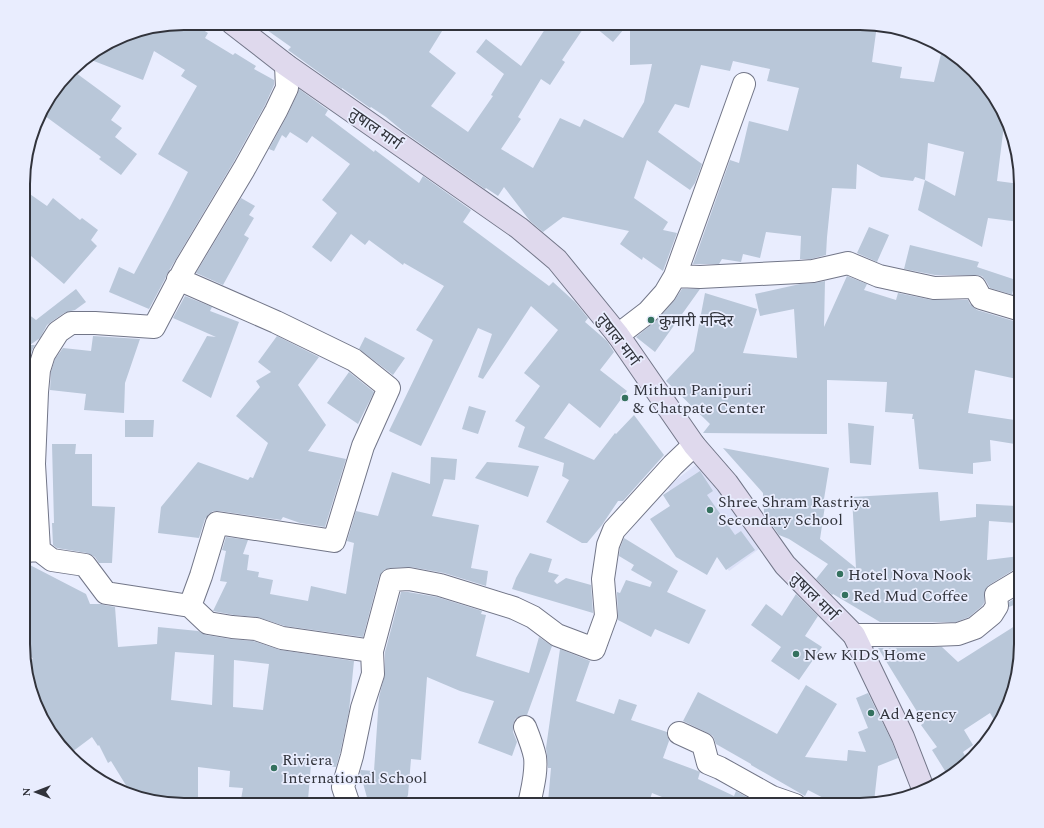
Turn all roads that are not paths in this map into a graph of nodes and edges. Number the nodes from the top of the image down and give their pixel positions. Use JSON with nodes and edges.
{"nodes":[{"id":1,"x":241,"y":30,"type":"edge"},
{"id":2,"x":286,"y":65,"type":"junction"},
{"id":3,"x":744,"y":84,"type":"dead end"},
{"id":4,"x":676,"y":276,"type":"junction"},
{"id":5,"x":178,"y":279,"type":"junction"},
{"id":6,"x":1014,"y":308,"type":"edge"},
{"id":7,"x":618,"y":335,"type":"junction"},
{"id":8,"x":694,"y":445,"type":"junction"},
{"id":9,"x":31,"y":551,"type":"edge"},
{"id":10,"x":1014,"y":584,"type":"edge"},
{"id":11,"x":190,"y":606,"type":"junction"},
{"id":12,"x":854,"y":635,"type":"junction"},
{"id":13,"x":372,"y":651,"type":"junction"},
{"id":14,"x":525,"y":727,"type":"dead end"},
{"id":15,"x":679,"y":733,"type":"dead end"},
{"id":16,"x":922,"y":785,"type":"edge"},
{"id":17,"x":347,"y":798,"type":"edge"},
{"id":18,"x":530,"y":798,"type":"edge"},
{"id":19,"x":775,"y":798,"type":"edge"}],
"edges":[{"from":1,"to":2,"type":"street","name":"तुषाल मार्ग"},
{"from":2,"to":5,"type":"street"},
{"from":2,"to":7,"type":"street","name":"तुषाल मार्ग"},
{"from":3,"to":4,"type":"street"},
{"from":4,"to":6,"type":"street"},
{"from":4,"to":7,"type":"street"},
{"from":5,"to":9,"type":"street"},
{"from":5,"to":11,"type":"street"},
{"from":7,"to":8,"type":"street","name":"तुषाल मार्ग"},
{"from":8,"to":12,"type":"street","name":"तुषाल मार्ग"},
{"from":8,"to":13,"type":"street"},
{"from":9,"to":11,"type":"street"},
{"from":10,"to":12,"type":"street"},
{"from":11,"to":13,"type":"street"},
{"from":12,"to":16,"type":"street","name":"तुषाल मार्ग"},
{"from":13,"to":17,"type":"street"},
{"from":14,"to":18,"type":"street"},
{"from":15,"to":19,"type":"street"}]}
